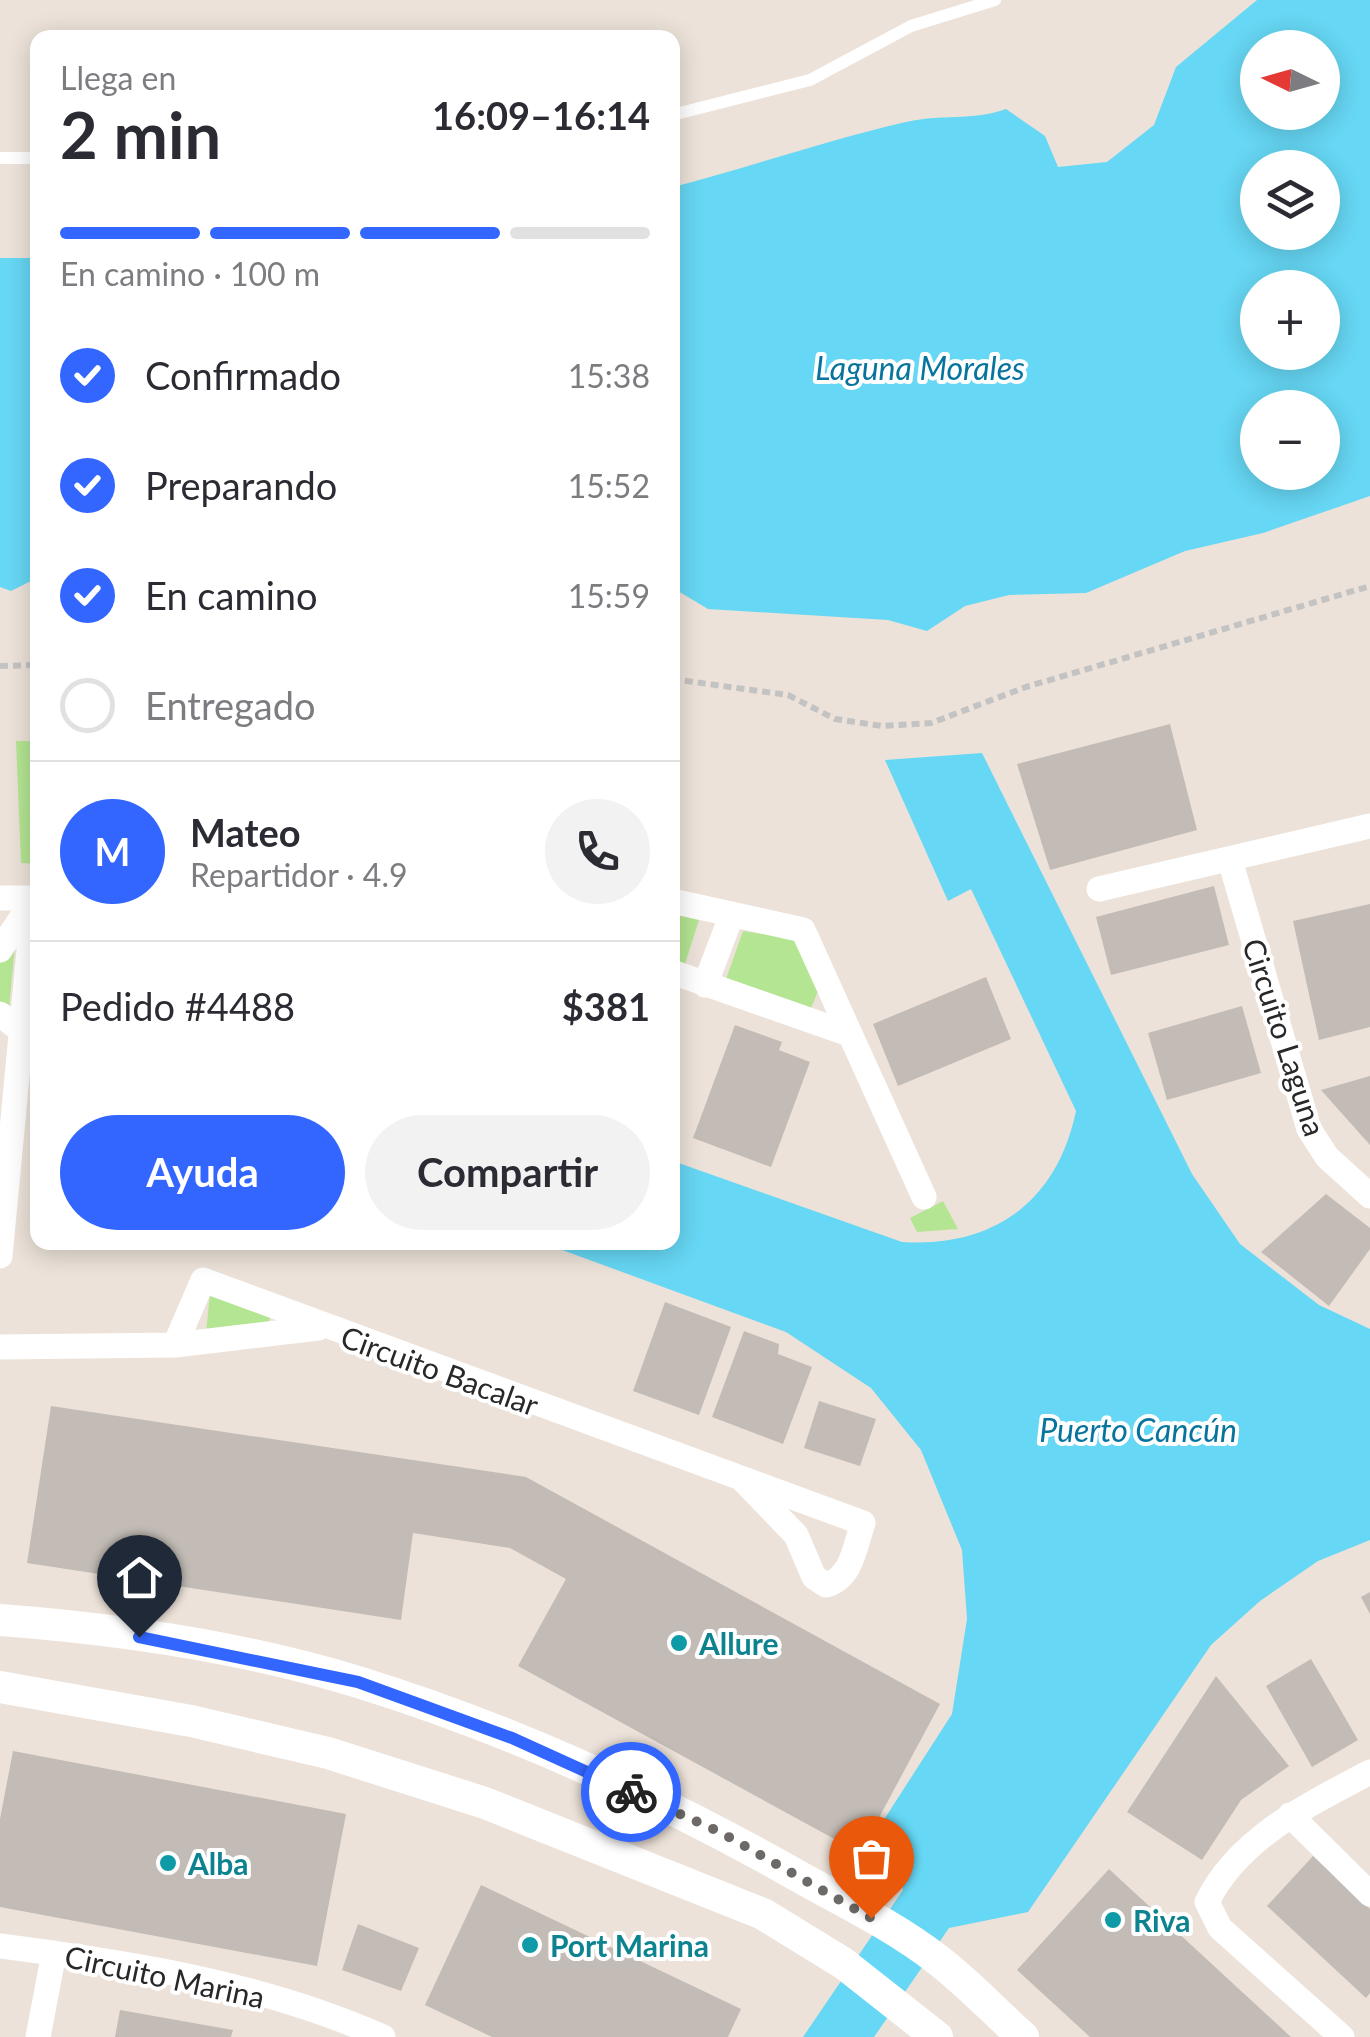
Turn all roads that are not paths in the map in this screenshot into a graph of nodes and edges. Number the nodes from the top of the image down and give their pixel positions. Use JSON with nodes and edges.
{"nodes":[{"id":1,"x":995,"y":0,"type":"edge"},
{"id":2,"x":680,"y":113,"type":"edge"},
{"id":3,"x":0,"y":158,"type":"edge"},
{"id":4,"x":30,"y":158,"type":"edge"},
{"id":5,"x":1370,"y":826,"type":"edge"},
{"id":6,"x":1230,"y":860,"type":"junction"},
{"id":7,"x":1099,"y":889,"type":"dead end"},
{"id":8,"x":0,"y":898,"type":"edge"},
{"id":9,"x":30,"y":898,"type":"edge"},
{"id":10,"x":680,"y":903,"type":"edge"},
{"id":11,"x":30,"y":907,"type":"edge"},
{"id":12,"x":732,"y":914,"type":"junction"},
{"id":13,"x":0,"y":950,"type":"edge"},
{"id":14,"x":30,"y":966,"type":"edge"},
{"id":15,"x":680,"y":975,"type":"edge"},
{"id":16,"x":706,"y":986,"type":"junction"},
{"id":17,"x":0,"y":1014,"type":"edge"},
{"id":18,"x":24,"y":1033,"type":"junction"},
{"id":19,"x":846,"y":1033,"type":"junction"},
{"id":20,"x":1370,"y":1196,"type":"edge"},
{"id":21,"x":924,"y":1197,"type":"dead end"},
{"id":22,"x":0,"y":1256,"type":"edge"},
{"id":23,"x":322,"y":1328,"type":"junction"},
{"id":24,"x":175,"y":1346,"type":"junction"},
{"id":25,"x":0,"y":1347,"type":"edge"},
{"id":26,"x":744,"y":1480,"type":"junction"},
{"id":27,"x":0,"y":1620,"type":"edge"},
{"id":28,"x":0,"y":1688,"type":"edge"},
{"id":29,"x":1370,"y":1772,"type":"edge"},
{"id":30,"x":1290,"y":1815,"type":"junction"},
{"id":31,"x":1370,"y":1894,"type":"edge"},
{"id":32,"x":0,"y":1946,"type":"edge"},
{"id":33,"x":54,"y":1953,"type":"junction"},
{"id":34,"x":38,"y":2037,"type":"edge"},
{"id":35,"x":383,"y":2037,"type":"edge"},
{"id":36,"x":937,"y":2037,"type":"edge"},
{"id":37,"x":1022,"y":2037,"type":"edge"},
{"id":38,"x":1342,"y":2037,"type":"edge"}],
"edges":[{"from":1,"to":2,"type":"lane"},
{"from":3,"to":4,"type":"lane"},
{"from":5,"to":6,"type":"street"},
{"from":6,"to":7,"type":"street"},
{"from":6,"to":20,"type":"street","name":"Circuito Laguna"},
{"from":8,"to":9,"type":"street"},
{"from":10,"to":12,"type":"street"},
{"from":11,"to":13,"type":"street"},
{"from":12,"to":16,"type":"street"},
{"from":12,"to":19,"type":"street"},
{"from":14,"to":18,"type":"street"},
{"from":15,"to":16,"type":"street"},
{"from":16,"to":19,"type":"street"},
{"from":17,"to":18,"type":"street"},
{"from":18,"to":22,"type":"street"},
{"from":19,"to":21,"type":"street"},
{"from":23,"to":24,"type":"street","name":"Circuito Bacalar"},
{"from":23,"to":24,"type":"street"},
{"from":23,"to":26,"type":"street","name":"Circuito Bacalar"},
{"from":24,"to":25,"type":"street","name":"Circuito Bacalar"},
{"from":26,"to":26,"type":"street","name":"Circuito Bacalar"},
{"from":27,"to":37,"type":"street"},
{"from":28,"to":36,"type":"street"},
{"from":29,"to":30,"type":"street"},
{"from":30,"to":31,"type":"street"},
{"from":30,"to":38,"type":"street"},
{"from":32,"to":33,"type":"street","name":"Circuito Marina"},
{"from":33,"to":34,"type":"street"},
{"from":33,"to":35,"type":"street","name":"Circuito Marina"}]}
